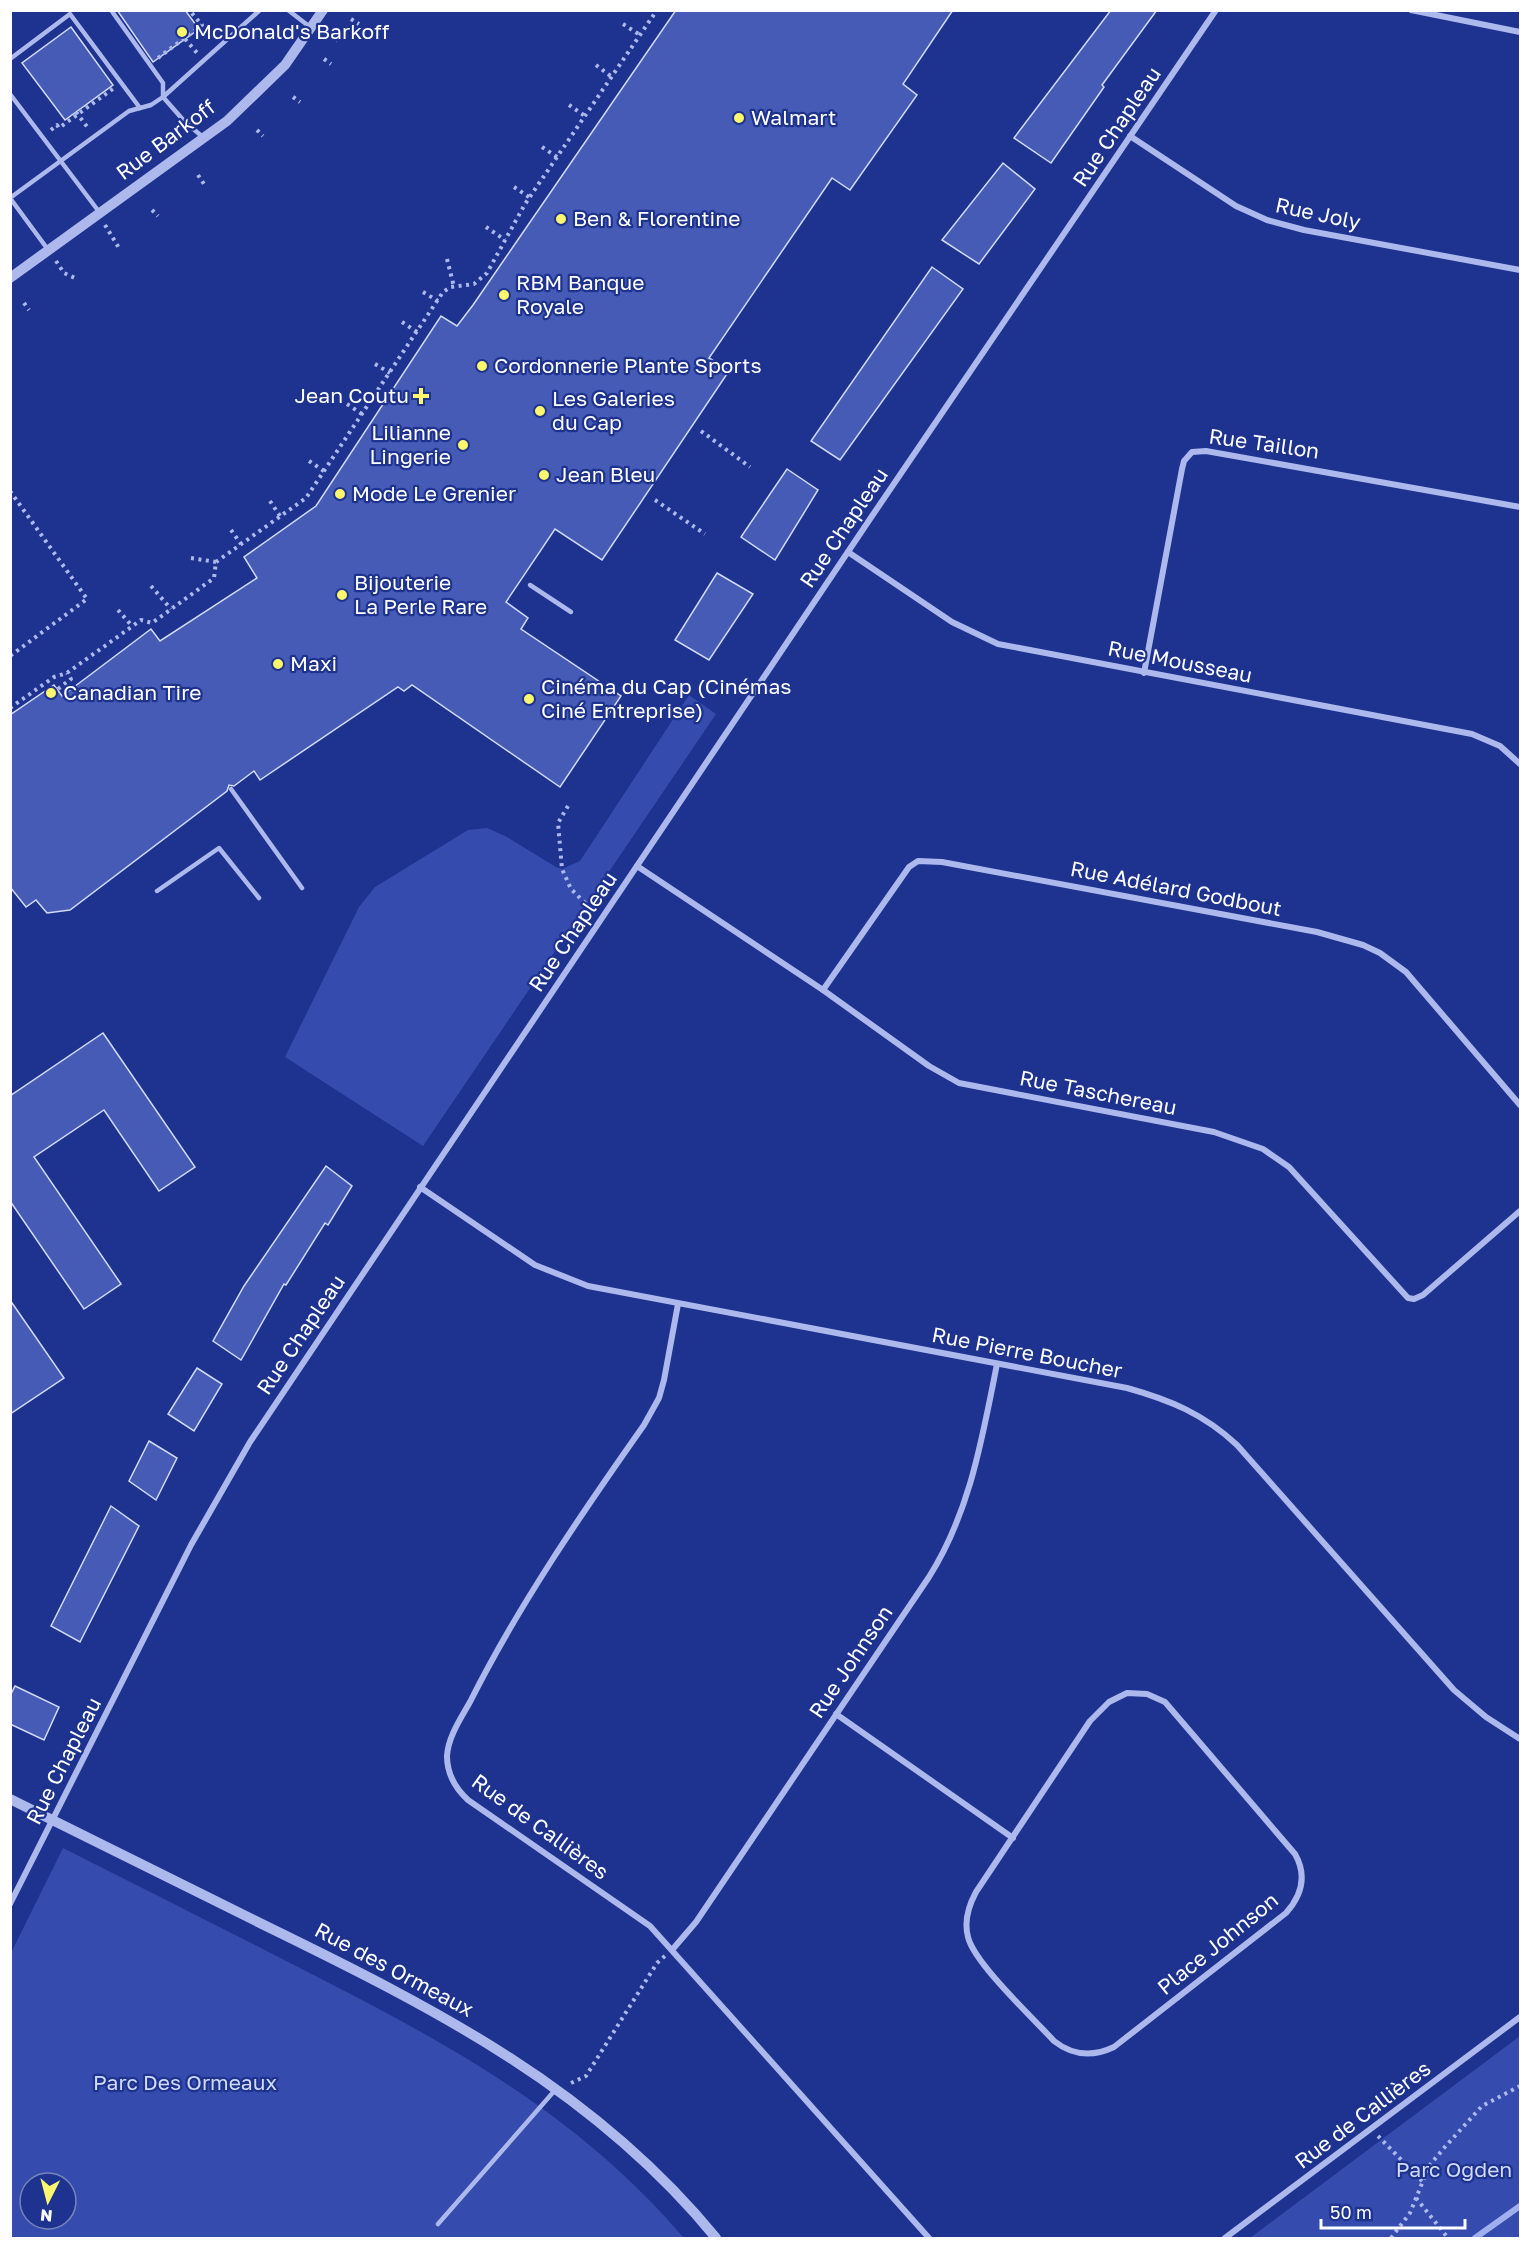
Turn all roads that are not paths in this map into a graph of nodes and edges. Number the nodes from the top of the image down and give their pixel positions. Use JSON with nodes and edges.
{"nodes":[{"id":1,"x":111,"y":10,"type":"edge"},
{"id":2,"x":260,"y":10,"type":"edge"},
{"id":3,"x":288,"y":10,"type":"edge"},
{"id":4,"x":323,"y":10,"type":"edge"},
{"id":5,"x":1216,"y":10,"type":"edge"},
{"id":6,"x":1411,"y":10,"type":"edge"},
{"id":7,"x":312,"y":28,"type":"junction"},
{"id":8,"x":1521,"y":32,"type":"edge"},
{"id":9,"x":10,"y":59,"type":"edge"},
{"id":10,"x":10,"y":94,"type":"edge"},
{"id":11,"x":163,"y":97,"type":"junction"},
{"id":12,"x":140,"y":108,"type":"junction"},
{"id":13,"x":1130,"y":136,"type":"junction"},
{"id":14,"x":204,"y":138,"type":"junction"},
{"id":15,"x":61,"y":160,"type":"junction"},
{"id":16,"x":11,"y":198,"type":"edge"},
{"id":17,"x":100,"y":213,"type":"junction"},
{"id":18,"x":49,"y":251,"type":"junction"},
{"id":19,"x":1521,"y":270,"type":"edge"},
{"id":20,"x":10,"y":278,"type":"edge"},
{"id":21,"x":1521,"y":507,"type":"edge"},
{"id":22,"x":848,"y":552,"type":"junction"},
{"id":23,"x":530,"y":585,"type":"dead end"},
{"id":24,"x":571,"y":612,"type":"dead end"},
{"id":25,"x":1144,"y":673,"type":"junction"},
{"id":26,"x":1521,"y":764,"type":"edge"},
{"id":27,"x":231,"y":789,"type":"dead end"},
{"id":28,"x":637,"y":866,"type":"junction"},
{"id":29,"x":302,"y":888,"type":"dead end"},
{"id":30,"x":157,"y":891,"type":"dead end"},
{"id":31,"x":259,"y":898,"type":"dead end"},
{"id":32,"x":823,"y":990,"type":"junction"},
{"id":33,"x":1521,"y":1105,"type":"edge"},
{"id":34,"x":420,"y":1187,"type":"junction"},
{"id":35,"x":1521,"y":1211,"type":"edge"},
{"id":36,"x":678,"y":1304,"type":"junction"},
{"id":37,"x":997,"y":1364,"type":"junction"},
{"id":38,"x":836,"y":1714,"type":"junction"},
{"id":39,"x":1521,"y":1739,"type":"edge"},
{"id":40,"x":10,"y":1799,"type":"edge"},
{"id":41,"x":54,"y":1820,"type":"junction"},
{"id":42,"x":1012,"y":1838,"type":"junction"},
{"id":43,"x":10,"y":1904,"type":"edge"},
{"id":44,"x":672,"y":1950,"type":"junction"},
{"id":45,"x":1521,"y":2017,"type":"edge"},
{"id":46,"x":556,"y":2090,"type":"junction"},
{"id":47,"x":438,"y":2224,"type":"dead end"},
{"id":48,"x":716,"y":2238,"type":"edge"},
{"id":49,"x":929,"y":2238,"type":"edge"},
{"id":50,"x":1225,"y":2238,"type":"edge"}],
"edges":[{"from":1,"to":11,"type":"lane"},
{"from":2,"to":11,"type":"lane"},
{"from":3,"to":7,"type":"lane"},
{"from":4,"to":7,"type":"street","name":"Rue Barkoff"},
{"from":5,"to":13,"type":"street","name":"Rue Chapleau"},
{"from":6,"to":8,"type":"street"},
{"from":7,"to":14,"type":"street","name":"Rue Barkoff"},
{"from":9,"to":12,"type":"lane"},
{"from":10,"to":15,"type":"lane"},
{"from":11,"to":12,"type":"lane"},
{"from":11,"to":14,"type":"lane"},
{"from":12,"to":15,"type":"lane"},
{"from":13,"to":19,"type":"street","name":"Rue Joly"},
{"from":13,"to":22,"type":"street","name":"Rue Chapleau"},
{"from":14,"to":17,"type":"street","name":"Rue Barkoff"},
{"from":15,"to":16,"type":"lane"},
{"from":15,"to":17,"type":"lane"},
{"from":16,"to":18,"type":"lane"},
{"from":17,"to":18,"type":"street","name":"Rue Barkoff"},
{"from":18,"to":20,"type":"street","name":"Rue Barkoff"},
{"from":21,"to":25,"type":"street","name":"Rue Taillon"},
{"from":22,"to":25,"type":"street","name":"Rue Mousseau"},
{"from":22,"to":28,"type":"street","name":"Rue Chapleau"},
{"from":23,"to":24,"type":"lane"},
{"from":25,"to":26,"type":"street","name":"Rue Mousseau"},
{"from":27,"to":29,"type":"lane"},
{"from":28,"to":32,"type":"street","name":"Rue Taschereau"},
{"from":28,"to":34,"type":"street","name":"Rue Chapleau"},
{"from":30,"to":31,"type":"lane"},
{"from":32,"to":33,"type":"street","name":"Rue Adélard Godbout"},
{"from":32,"to":35,"type":"street","name":"Rue Taschereau"},
{"from":34,"to":36,"type":"street","name":"Rue Pierre Boucher"},
{"from":34,"to":41,"type":"street","name":"Rue Chapleau"},
{"from":36,"to":37,"type":"street","name":"Rue Pierre Boucher"},
{"from":36,"to":44,"type":"street","name":"Rue de Callières"},
{"from":37,"to":38,"type":"street","name":"Rue Johnson"},
{"from":37,"to":39,"type":"street","name":"Rue Pierre Boucher"},
{"from":38,"to":42,"type":"street"},
{"from":38,"to":44,"type":"street","name":"Rue Johnson"},
{"from":40,"to":41,"type":"street","name":"Rue des Ormeaux"},
{"from":41,"to":43,"type":"street","name":"Rue Chapleau"},
{"from":41,"to":46,"type":"street","name":"Rue des Ormeaux"},
{"from":42,"to":42,"type":"street","name":"Place Johnson"},
{"from":44,"to":49,"type":"street","name":"Rue de Callières"},
{"from":45,"to":50,"type":"street","name":"Rue de Callières"},
{"from":46,"to":47,"type":"lane"},
{"from":46,"to":48,"type":"street","name":"Rue des Ormeaux"}]}
